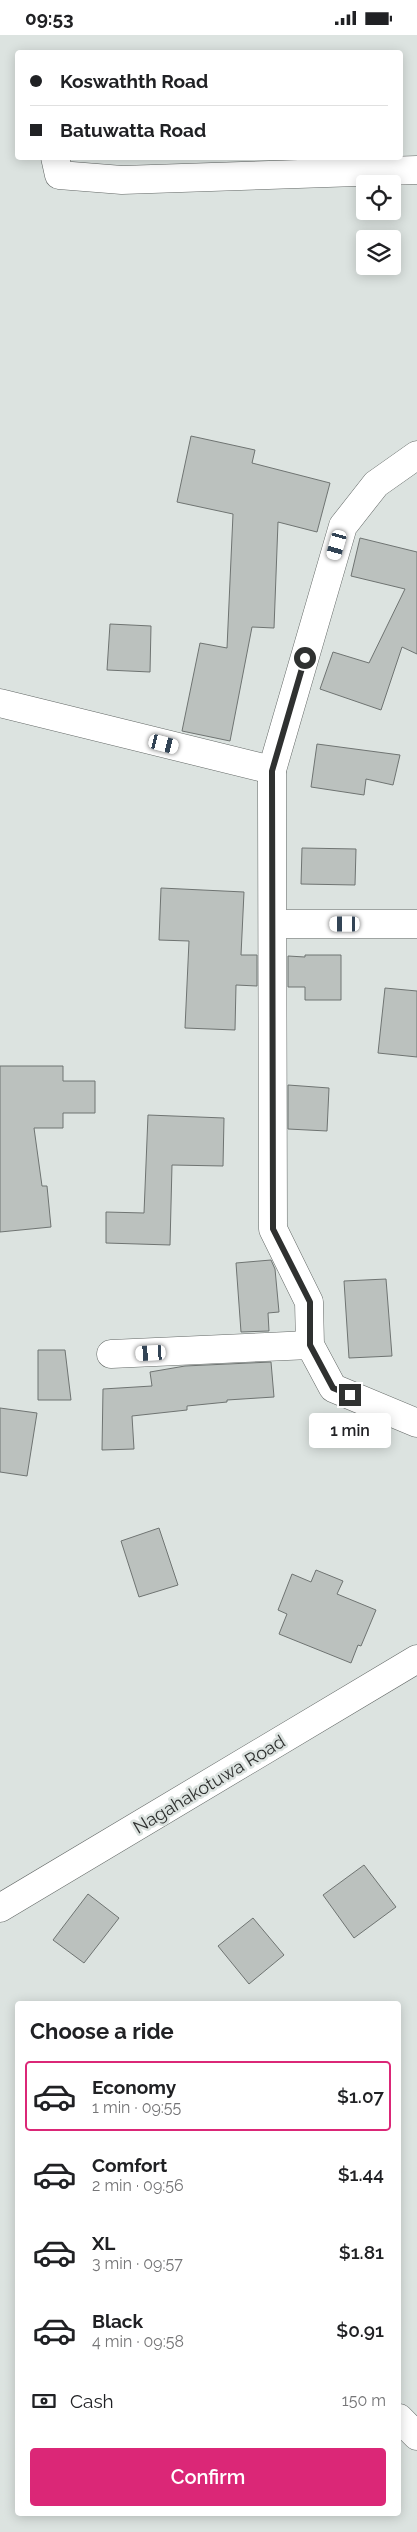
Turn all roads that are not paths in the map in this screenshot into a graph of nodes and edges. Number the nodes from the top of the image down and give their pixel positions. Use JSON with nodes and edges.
{"nodes":[{"id":1,"x":56,"y":160,"type":"edge"},
{"id":2,"x":417,"y":170,"type":"edge"},
{"id":3,"x":417,"y":455,"type":"edge"},
{"id":4,"x":0,"y":703,"type":"edge"},
{"id":5,"x":272,"y":771,"type":"junction"},
{"id":6,"x":273,"y":924,"type":"junction"},
{"id":7,"x":417,"y":924,"type":"edge"},
{"id":8,"x":310,"y":1345,"type":"junction"},
{"id":9,"x":111,"y":1354,"type":"dead end"},
{"id":10,"x":417,"y":1423,"type":"edge"},
{"id":11,"x":417,"y":1659,"type":"edge"},
{"id":12,"x":0,"y":1908,"type":"edge"},
{"id":13,"x":401,"y":2420,"type":"edge"},
{"id":14,"x":417,"y":2436,"type":"edge"}],
"edges":[{"from":1,"to":2,"type":"street"},
{"from":3,"to":5,"type":"street"},
{"from":4,"to":5,"type":"street"},
{"from":5,"to":6,"type":"street"},
{"from":6,"to":7,"type":"street"},
{"from":6,"to":8,"type":"street"},
{"from":8,"to":9,"type":"street"},
{"from":8,"to":10,"type":"street"},
{"from":11,"to":12,"type":"street","name":"Nagahakotuwa Road"},
{"from":13,"to":14,"type":"street"}]}
